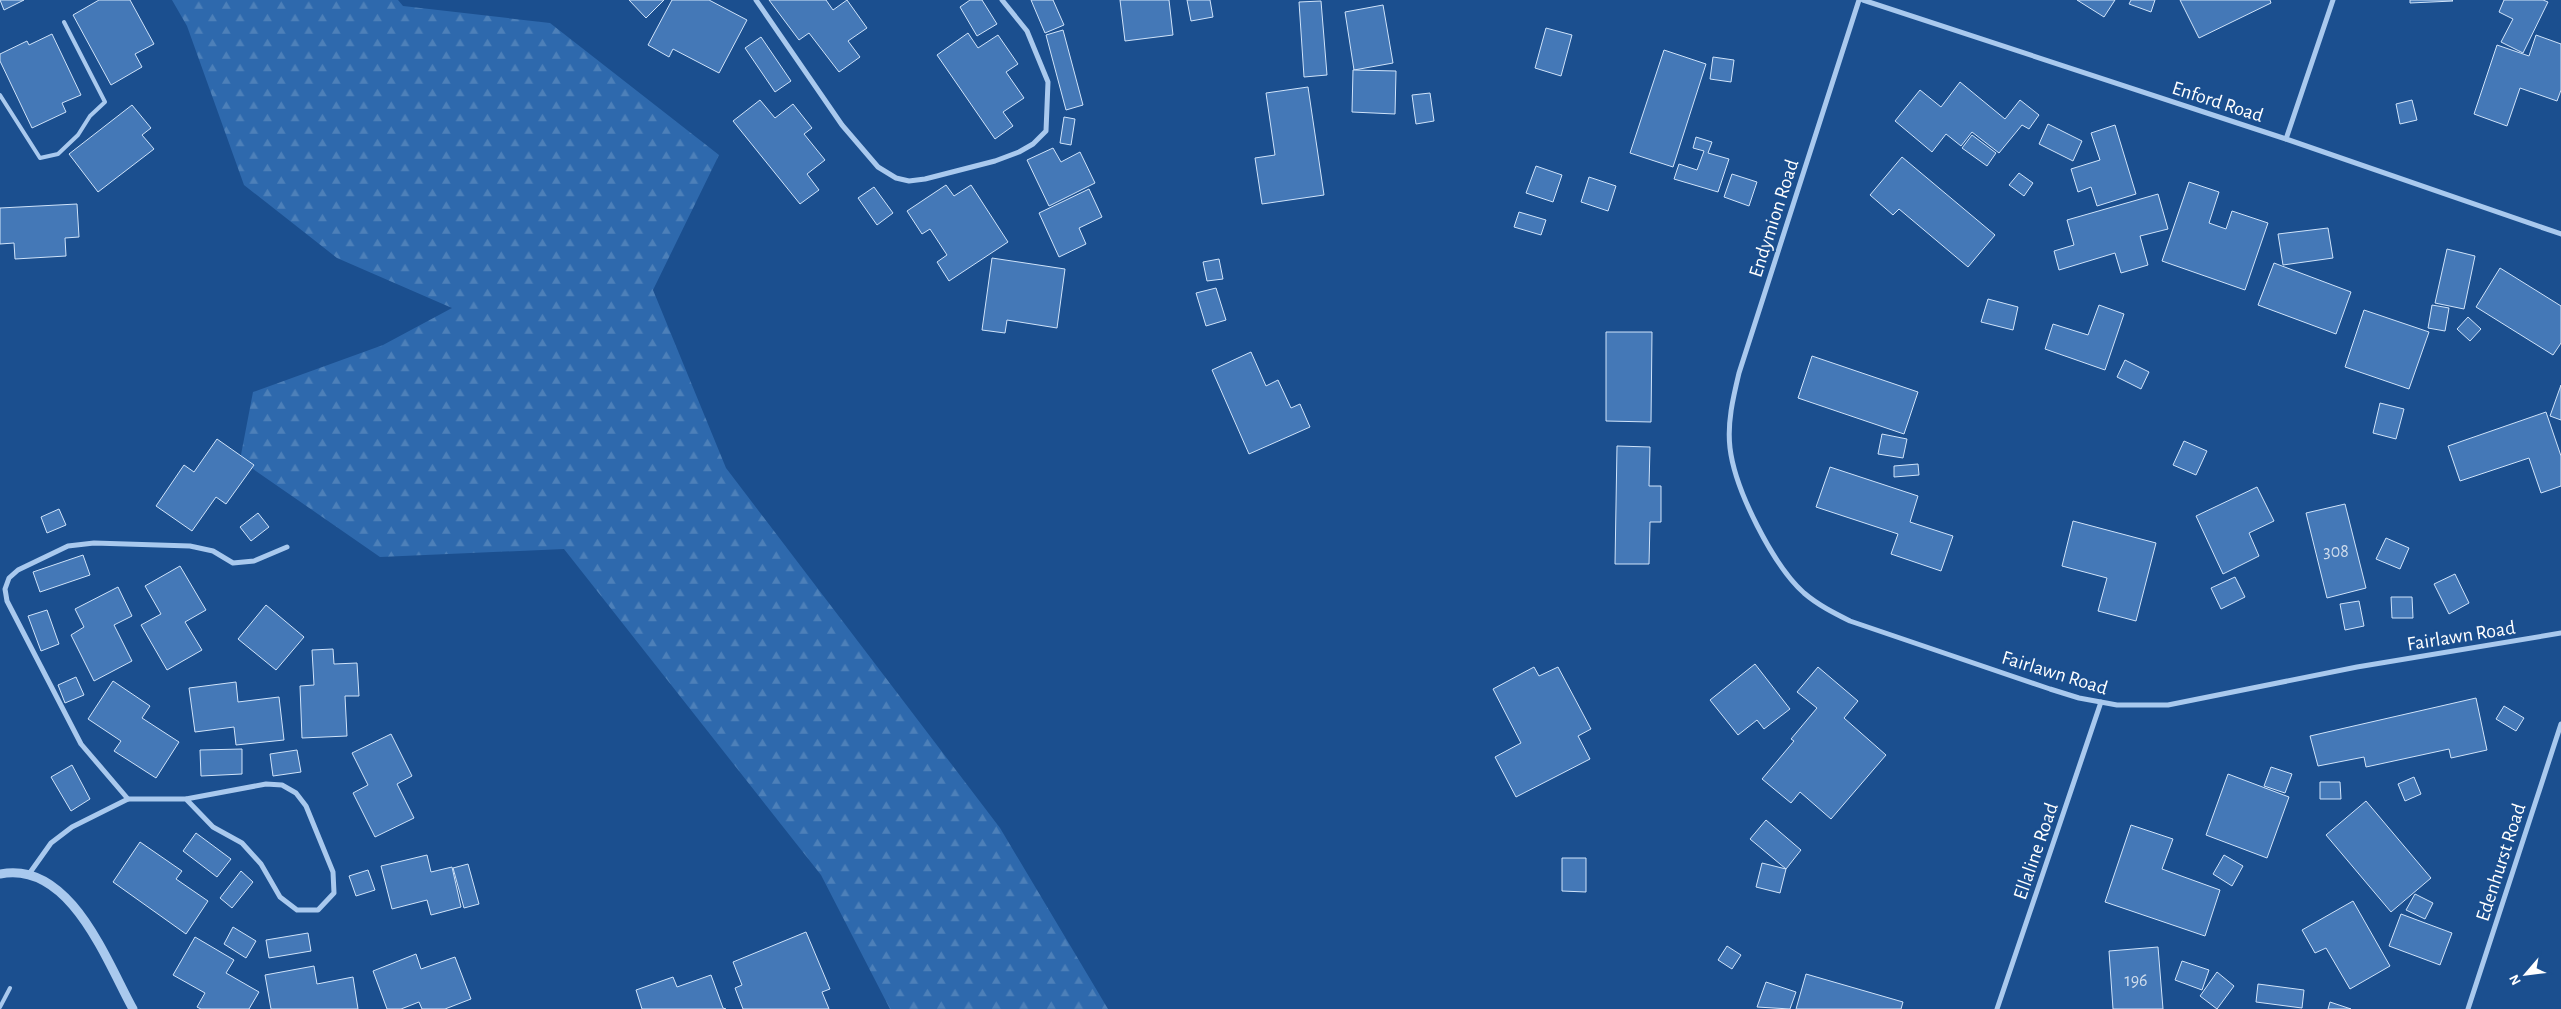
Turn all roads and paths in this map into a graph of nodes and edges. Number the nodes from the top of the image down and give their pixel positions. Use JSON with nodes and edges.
{"nodes":[{"id":1,"x":756,"y":0,"type":"edge"},
{"id":2,"x":1002,"y":0,"type":"edge"},
{"id":3,"x":1859,"y":0,"type":"edge"},
{"id":4,"x":1863,"y":0,"type":"edge"},
{"id":5,"x":2333,"y":0,"type":"edge"},
{"id":6,"x":64,"y":22,"type":"dead end"},
{"id":7,"x":0,"y":95,"type":"edge"},
{"id":8,"x":2286,"y":139,"type":"junction"},
{"id":9,"x":2561,"y":234,"type":"edge"},
{"id":10,"x":1730,"y":449,"type":"joint"},
{"id":11,"x":287,"y":547,"type":"dead end"},
{"id":12,"x":2561,"y":633,"type":"edge"},
{"id":13,"x":2101,"y":702,"type":"junction"},
{"id":14,"x":2561,"y":724,"type":"edge"},
{"id":15,"x":128,"y":800,"type":"junction"},
{"id":16,"x":186,"y":800,"type":"junction"},
{"id":17,"x":0,"y":874,"type":"edge"},
{"id":18,"x":30,"y":874,"type":"junction"},
{"id":19,"x":10,"y":988,"type":"dead end"},
{"id":20,"x":0,"y":1007,"type":"edge"},
{"id":21,"x":133,"y":1009,"type":"edge"},
{"id":22,"x":1997,"y":1009,"type":"edge"},
{"id":23,"x":2468,"y":1009,"type":"edge"}],
"edges":[{"from":1,"to":2,"type":"street"},
{"from":3,"to":10,"type":"street","name":"Endymion Road"},
{"from":4,"to":8,"type":"street","name":"Enford Road"},
{"from":5,"to":8,"type":"street"},
{"from":6,"to":7,"type":"lane"},
{"from":8,"to":9,"type":"street","name":"Enford Road"},
{"from":10,"to":13,"type":"street","name":"Fairlawn Road"},
{"from":11,"to":15,"type":"street"},
{"from":12,"to":13,"type":"street","name":"Fairlawn Road"},
{"from":13,"to":22,"type":"street","name":"Ellaline Road"},
{"from":14,"to":23,"type":"street","name":"Edenhurst Road"},
{"from":15,"to":16,"type":"street"},
{"from":15,"to":18,"type":"street"},
{"from":16,"to":16,"type":"street"},
{"from":17,"to":18,"type":"street"},
{"from":18,"to":21,"type":"street"},
{"from":19,"to":20,"type":"lane"}]}
